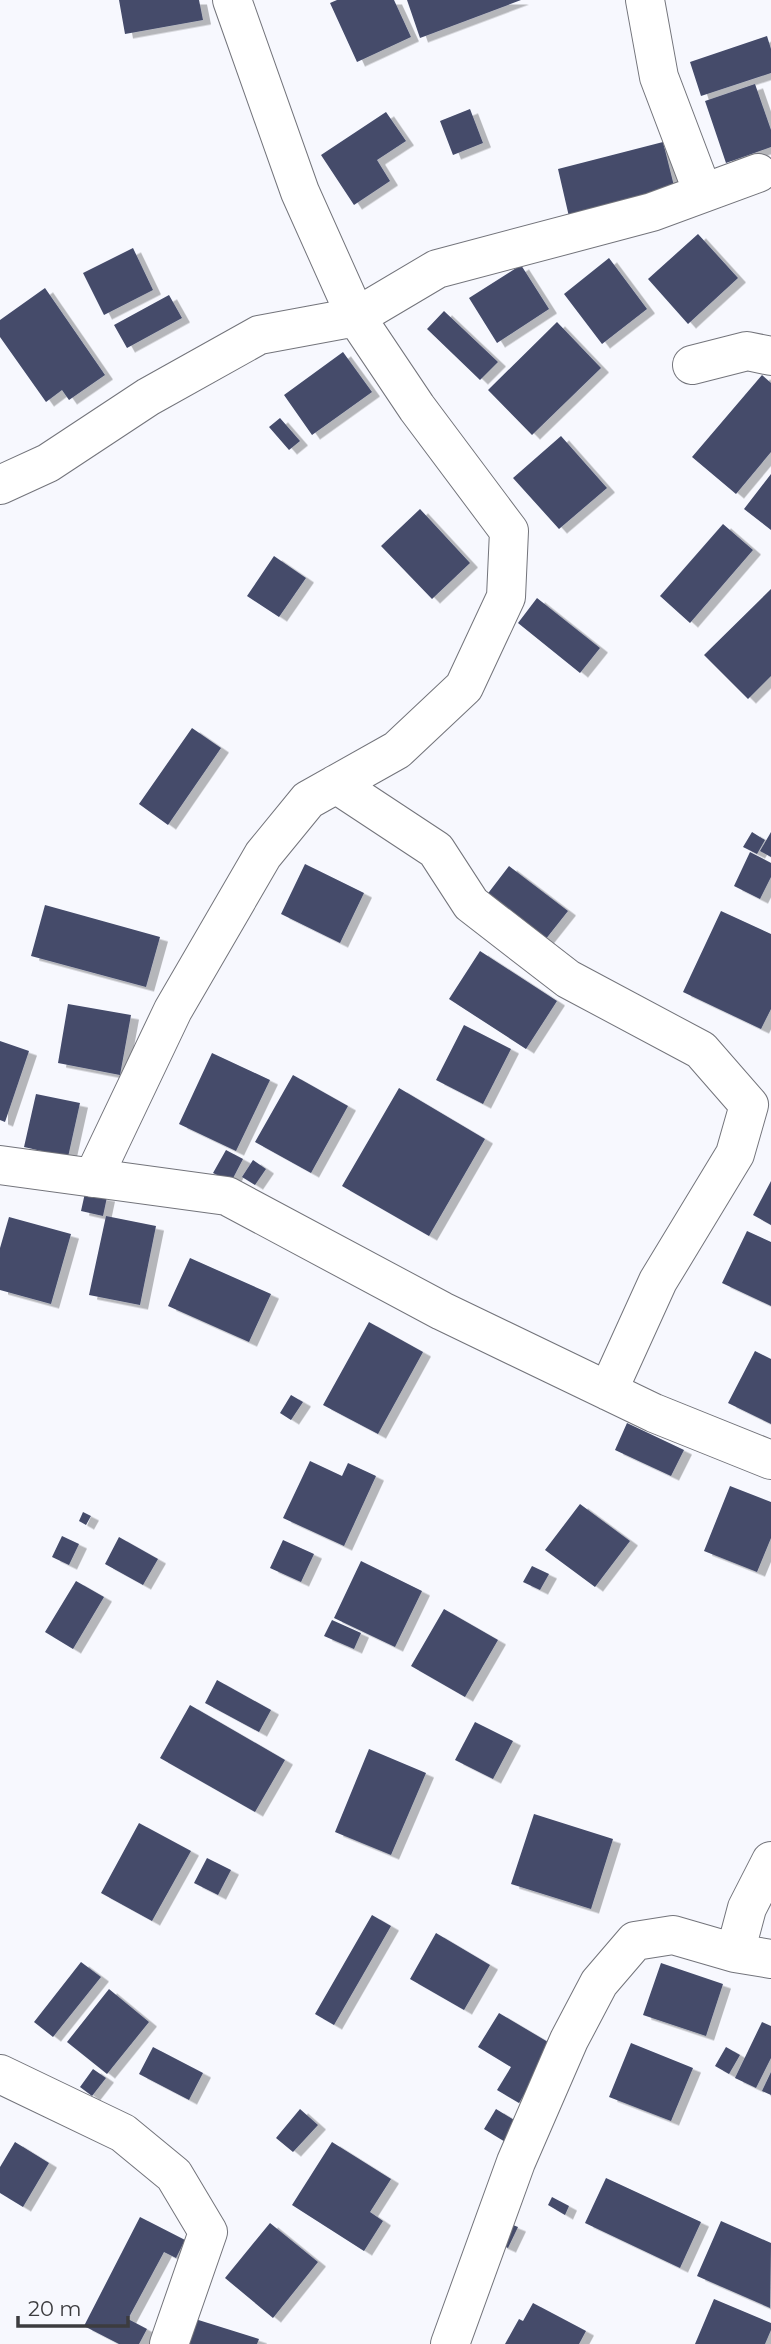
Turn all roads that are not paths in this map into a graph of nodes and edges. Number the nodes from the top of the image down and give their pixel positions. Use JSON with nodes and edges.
{"nodes":[{"id":1,"x":232,"y":0,"type":"edge"},
{"id":2,"x":645,"y":0,"type":"edge"},
{"id":3,"x":758,"y":173,"type":"dead end"},
{"id":4,"x":703,"y":193,"type":"junction"},
{"id":5,"x":356,"y":317,"type":"junction"},
{"id":6,"x":771,"y":356,"type":"edge"},
{"id":7,"x":692,"y":365,"type":"dead end"},
{"id":8,"x":0,"y":485,"type":"edge"},
{"id":9,"x":336,"y":784,"type":"junction"},
{"id":10,"x":0,"y":1165,"type":"edge"},
{"id":11,"x":93,"y":1178,"type":"junction"},
{"id":12,"x":608,"y":1391,"type":"junction"},
{"id":13,"x":771,"y":1460,"type":"edge"},
{"id":14,"x":771,"y":1861,"type":"edge"},
{"id":15,"x":753,"y":1956,"type":"edge"},
{"id":16,"x":0,"y":2074,"type":"edge"},
{"id":17,"x":169,"y":2344,"type":"edge"},
{"id":18,"x":450,"y":2344,"type":"edge"}],
"edges":[{"from":1,"to":5,"type":"street"},
{"from":2,"to":4,"type":"street"},
{"from":3,"to":4,"type":"street"},
{"from":4,"to":5,"type":"street"},
{"from":5,"to":8,"type":"street"},
{"from":5,"to":9,"type":"street"},
{"from":6,"to":7,"type":"street"},
{"from":9,"to":11,"type":"street"},
{"from":9,"to":12,"type":"street"},
{"from":10,"to":11,"type":"street"},
{"from":11,"to":12,"type":"street"},
{"from":12,"to":13,"type":"street"},
{"from":14,"to":15,"type":"street"},
{"from":15,"to":18,"type":"street"},
{"from":16,"to":17,"type":"street"}]}
